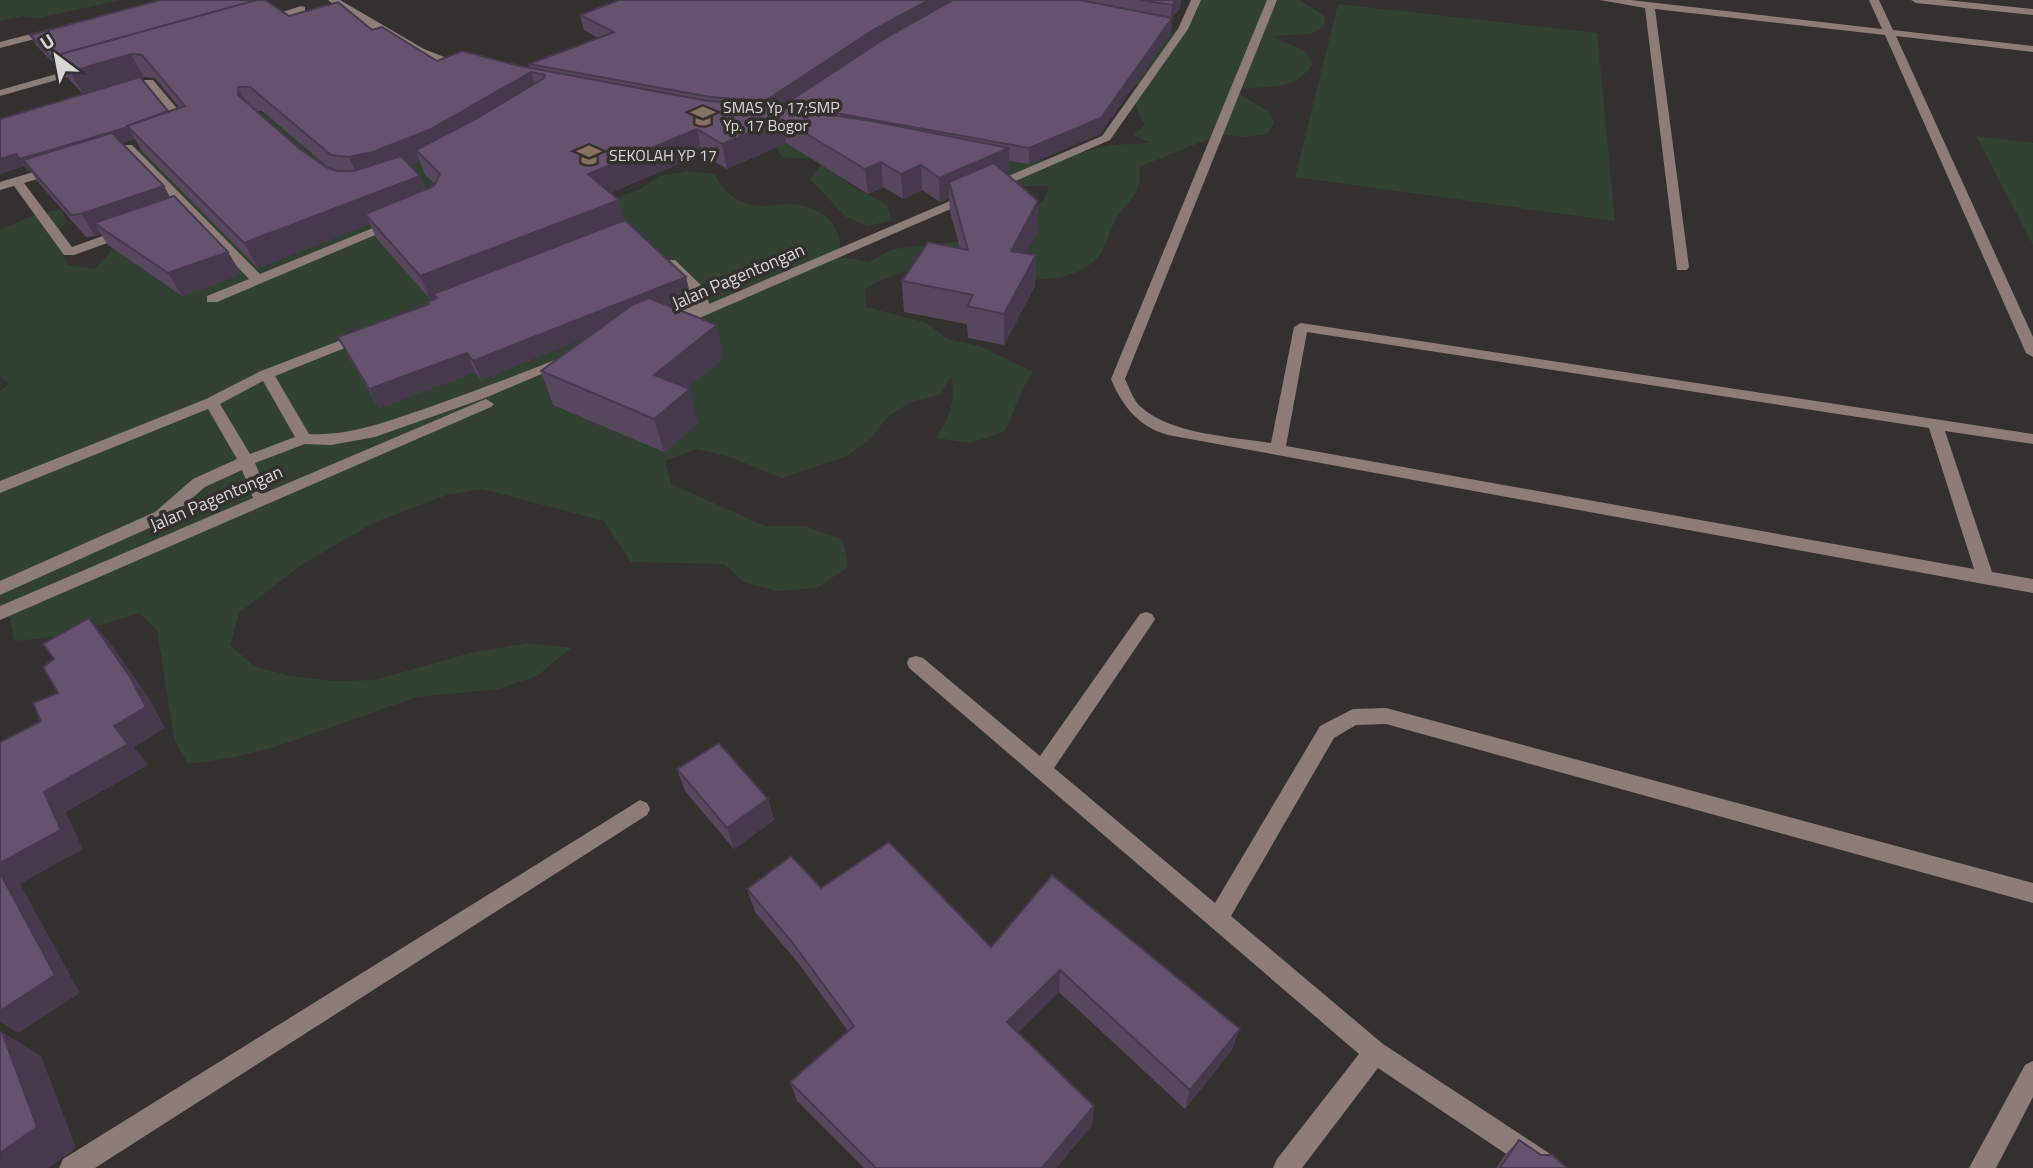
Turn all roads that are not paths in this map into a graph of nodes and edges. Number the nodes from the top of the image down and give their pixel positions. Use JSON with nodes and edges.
{"nodes":[{"id":1,"x":291,"y":0,"type":"edge"},
{"id":2,"x":333,"y":0,"type":"edge"},
{"id":3,"x":1196,"y":0,"type":"edge"},
{"id":4,"x":1272,"y":0,"type":"edge"},
{"id":5,"x":1605,"y":0,"type":"edge"},
{"id":6,"x":1874,"y":0,"type":"edge"},
{"id":7,"x":1916,"y":0,"type":"edge"},
{"id":8,"x":1650,"y":5,"type":"junction"},
{"id":9,"x":2033,"y":12,"type":"edge"},
{"id":10,"x":249,"y":24,"type":"edge"},
{"id":11,"x":66,"y":28,"type":"edge"},
{"id":12,"x":1889,"y":33,"type":"junction"},
{"id":13,"x":0,"y":46,"type":"edge"},
{"id":14,"x":2033,"y":50,"type":"edge"},
{"id":15,"x":105,"y":64,"type":"edge"},
{"id":16,"x":472,"y":69,"type":"edge"},
{"id":17,"x":0,"y":93,"type":"edge"},
{"id":18,"x":112,"y":94,"type":"edge"},
{"id":19,"x":176,"y":132,"type":"edge"},
{"id":20,"x":128,"y":147,"type":"edge"},
{"id":21,"x":66,"y":166,"type":"edge"},
{"id":22,"x":1006,"y":166,"type":"dead end"},
{"id":23,"x":1033,"y":172,"type":"junction"},
{"id":24,"x":17,"y":181,"type":"junction"},
{"id":25,"x":0,"y":186,"type":"edge"},
{"id":26,"x":413,"y":217,"type":"edge"},
{"id":27,"x":141,"y":227,"type":"edge"},
{"id":28,"x":661,"y":254,"type":"edge"},
{"id":29,"x":1682,"y":267,"type":"dead end"},
{"id":30,"x":258,"y":280,"type":"junction"},
{"id":31,"x":212,"y":299,"type":"dead end"},
{"id":32,"x":381,"y":329,"type":"edge"},
{"id":33,"x":2033,"y":353,"type":"edge"},
{"id":34,"x":266,"y":374,"type":"junction"},
{"id":35,"x":211,"y":402,"type":"junction"},
{"id":36,"x":1935,"y":424,"type":"junction"},
{"id":37,"x":304,"y":439,"type":"junction"},
{"id":38,"x":2033,"y":439,"type":"edge"},
{"id":39,"x":1278,"y":449,"type":"junction"},
{"id":40,"x":246,"y":460,"type":"junction"},
{"id":41,"x":0,"y":487,"type":"edge"},
{"id":42,"x":262,"y":499,"type":"junction"},
{"id":43,"x":1985,"y":578,"type":"junction"},
{"id":44,"x":2033,"y":586,"type":"edge"},
{"id":45,"x":0,"y":588,"type":"edge"},
{"id":46,"x":0,"y":613,"type":"edge"},
{"id":47,"x":1146,"y":619,"type":"dead end"},
{"id":48,"x":916,"y":663,"type":"dead end"},
{"id":49,"x":1042,"y":770,"type":"junction"},
{"id":50,"x":640,"y":809,"type":"dead end"},
{"id":51,"x":2033,"y":893,"type":"edge"},
{"id":52,"x":1218,"y":919,"type":"junction"},
{"id":53,"x":1375,"y":1052,"type":"junction"},
{"id":54,"x":2033,"y":1073,"type":"edge"},
{"id":55,"x":72,"y":1168,"type":"edge"},
{"id":56,"x":1286,"y":1168,"type":"edge"},
{"id":57,"x":1549,"y":1168,"type":"edge"},
{"id":58,"x":1982,"y":1168,"type":"edge"}],
"edges":[{"from":1,"to":10,"type":"street"},
{"from":2,"to":16,"type":"street"},
{"from":3,"to":23,"type":"street","name":"Jalan Pagentongan"},
{"from":4,"to":39,"type":"street"},
{"from":5,"to":8,"type":"street"},
{"from":6,"to":12,"type":"street"},
{"from":7,"to":9,"type":"street"},
{"from":8,"to":12,"type":"street"},
{"from":8,"to":29,"type":"street"},
{"from":11,"to":13,"type":"street"},
{"from":12,"to":14,"type":"street"},
{"from":12,"to":33,"type":"street"},
{"from":15,"to":17,"type":"street"},
{"from":18,"to":19,"type":"street"},
{"from":20,"to":30,"type":"street"},
{"from":21,"to":24,"type":"street"},
{"from":22,"to":23,"type":"street"},
{"from":23,"to":28,"type":"street","name":"Jalan Pagentongan"},
{"from":24,"to":25,"type":"street"},
{"from":24,"to":27,"type":"street"},
{"from":26,"to":30,"type":"street"},
{"from":30,"to":31,"type":"street"},
{"from":32,"to":34,"type":"street"},
{"from":34,"to":35,"type":"street"},
{"from":34,"to":37,"type":"street"},
{"from":35,"to":40,"type":"street"},
{"from":35,"to":41,"type":"street"},
{"from":36,"to":38,"type":"street"},
{"from":36,"to":39,"type":"street"},
{"from":36,"to":43,"type":"street"},
{"from":37,"to":40,"type":"street"},
{"from":37,"to":42,"type":"street","name":"Jalan Pagentongan"},
{"from":39,"to":43,"type":"street"},
{"from":40,"to":42,"type":"street"},
{"from":40,"to":45,"type":"street"},
{"from":42,"to":46,"type":"street","name":"Jalan Pagentongan"},
{"from":43,"to":44,"type":"street"},
{"from":47,"to":49,"type":"street"},
{"from":48,"to":49,"type":"street"},
{"from":49,"to":52,"type":"street"},
{"from":50,"to":55,"type":"street"},
{"from":51,"to":52,"type":"street"},
{"from":52,"to":53,"type":"street"},
{"from":53,"to":56,"type":"street"},
{"from":53,"to":57,"type":"street"},
{"from":54,"to":58,"type":"street"}]}
